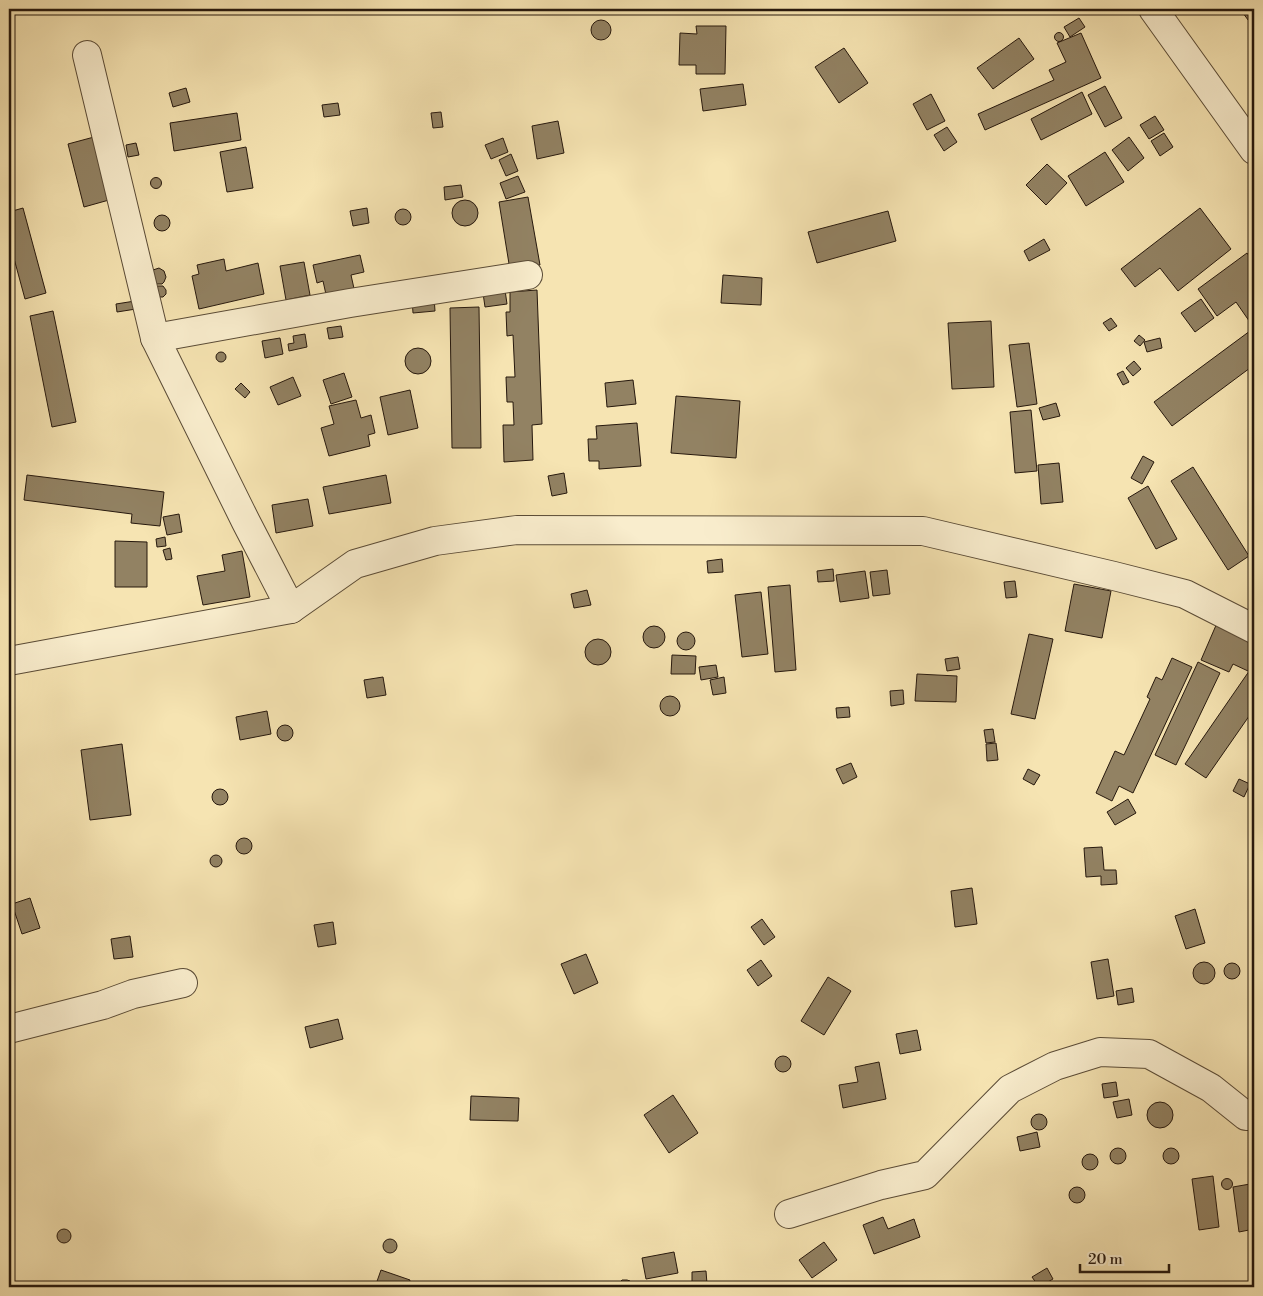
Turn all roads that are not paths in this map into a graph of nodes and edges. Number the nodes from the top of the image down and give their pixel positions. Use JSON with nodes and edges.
{"nodes":[{"id":1,"x":1153,"y":9,"type":"edge"},
{"id":2,"x":87,"y":55,"type":"dead end"},
{"id":3,"x":1254,"y":150,"type":"edge"},
{"id":4,"x":528,"y":275,"type":"dead end"},
{"id":5,"x":155,"y":338,"type":"junction"},
{"id":6,"x":292,"y":609,"type":"junction"},
{"id":7,"x":1254,"y":629,"type":"edge"},
{"id":8,"x":9,"y":661,"type":"edge"},
{"id":9,"x":184,"y":983,"type":"dead end"},
{"id":10,"x":9,"y":1029,"type":"edge"},
{"id":11,"x":1254,"y":1116,"type":"edge"},
{"id":12,"x":789,"y":1214,"type":"dead end"}],
"edges":[{"from":1,"to":3,"type":"street"},
{"from":2,"to":5,"type":"street"},
{"from":4,"to":5,"type":"street"},
{"from":5,"to":6,"type":"street"},
{"from":6,"to":7,"type":"street"},
{"from":6,"to":8,"type":"street"},
{"from":9,"to":10,"type":"street"},
{"from":11,"to":12,"type":"street"}]}
